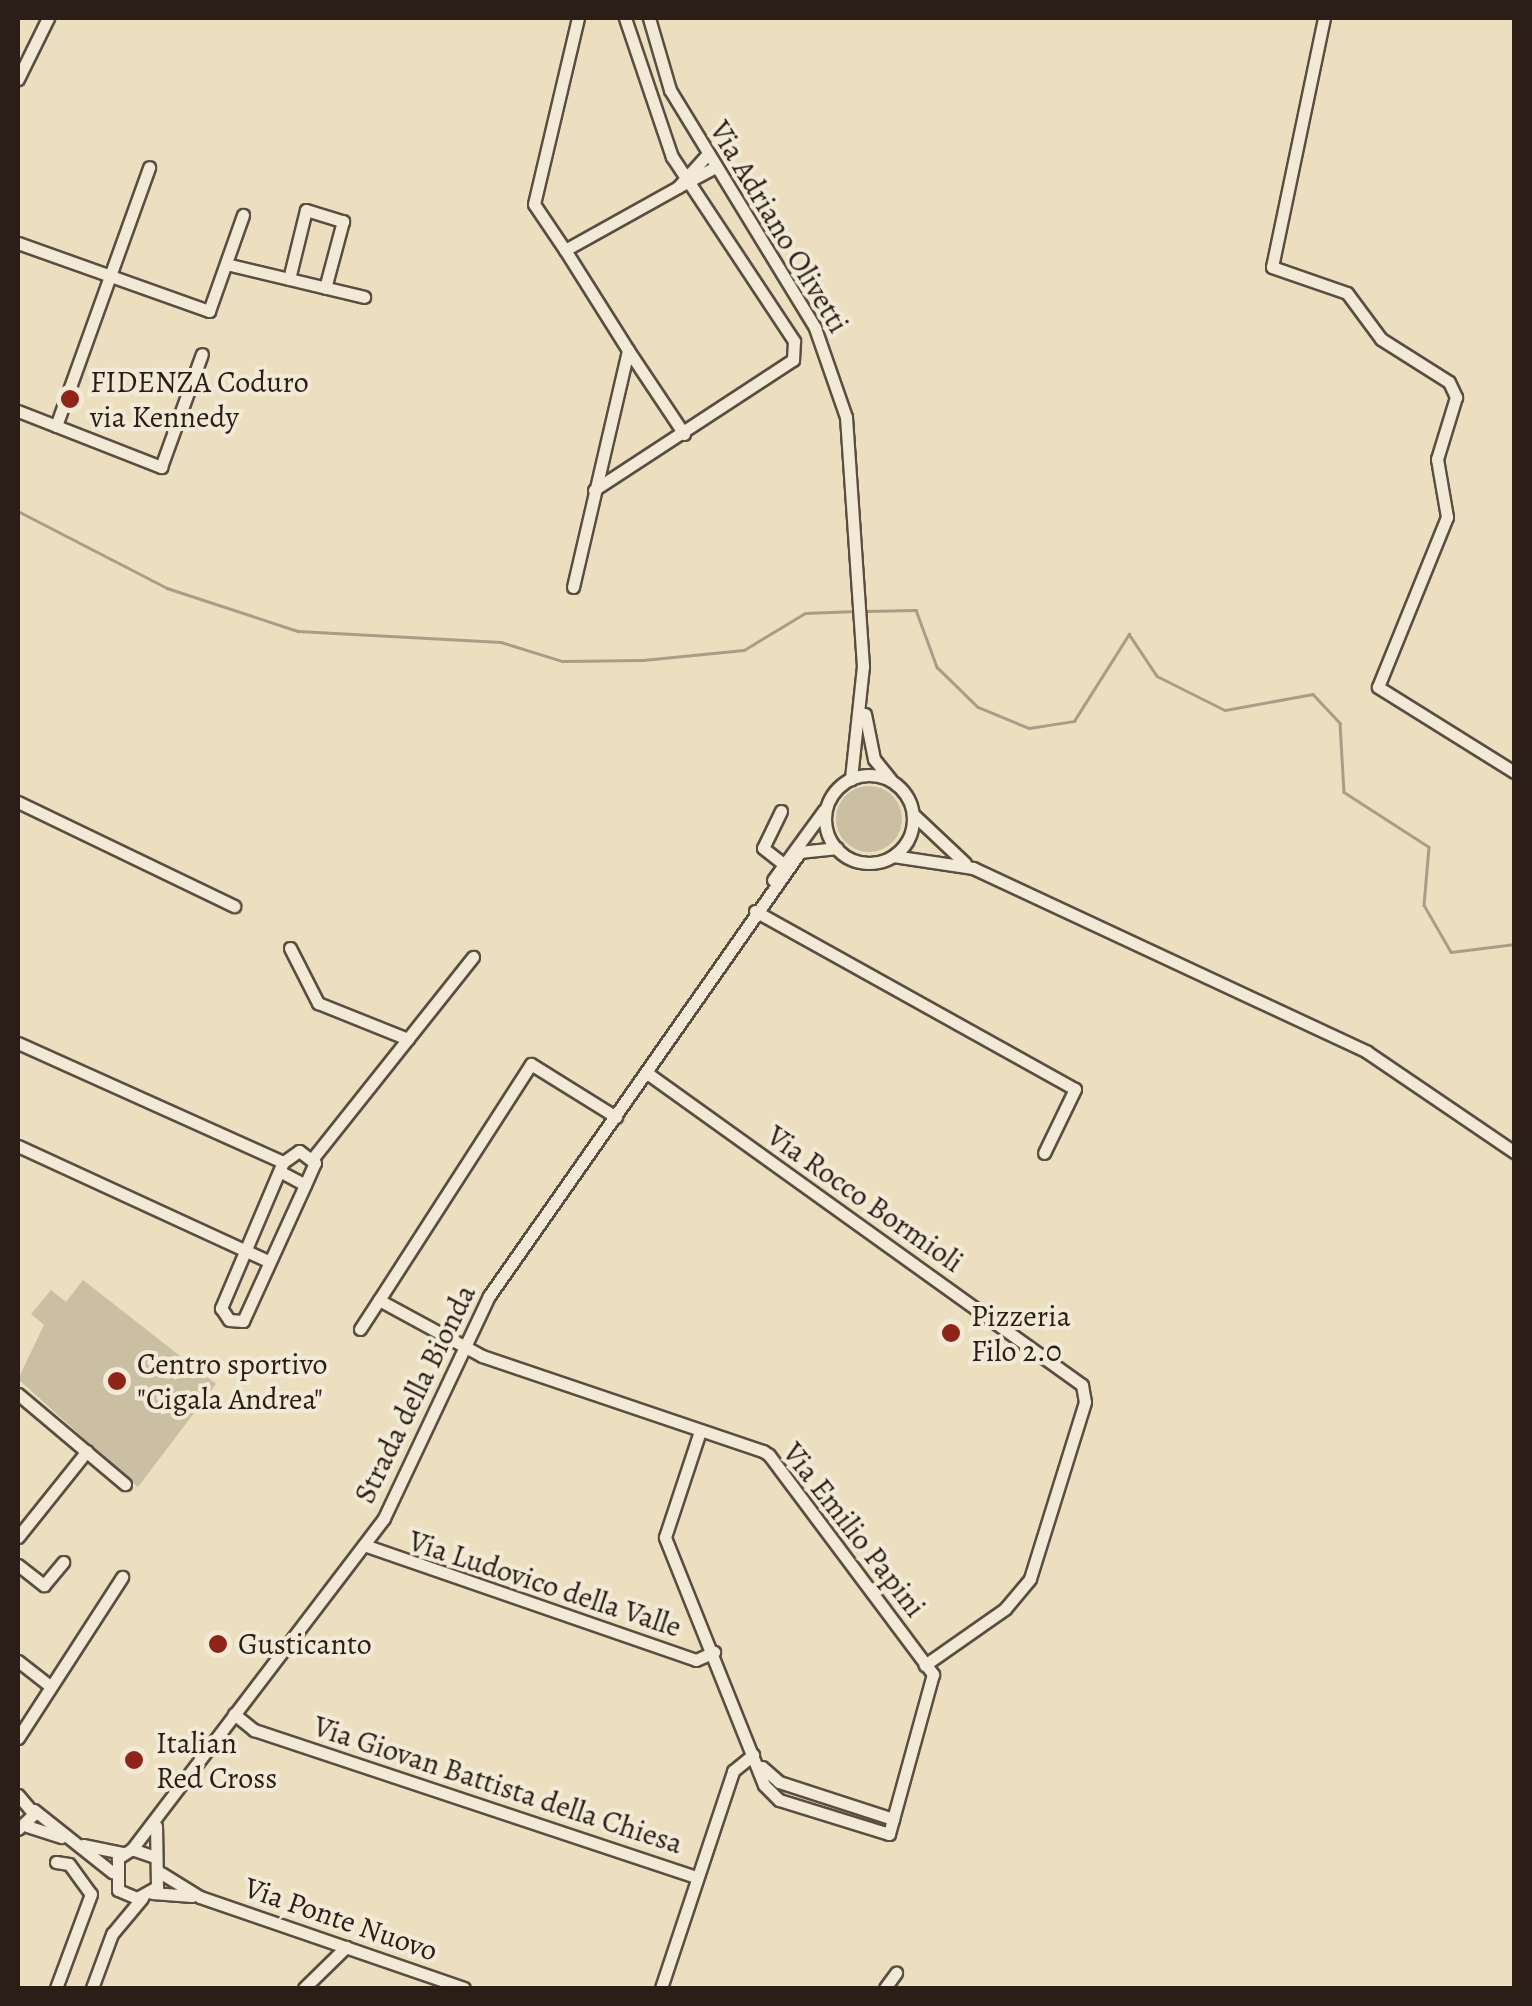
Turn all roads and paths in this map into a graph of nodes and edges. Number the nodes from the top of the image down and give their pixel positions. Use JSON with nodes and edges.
{"nodes":[{"id":1,"x":48,"y":18,"type":"edge"},
{"id":2,"x":578,"y":18,"type":"edge"},
{"id":3,"x":625,"y":18,"type":"edge"},
{"id":4,"x":648,"y":18,"type":"edge"},
{"id":5,"x":1324,"y":18,"type":"edge"},
{"id":6,"x":18,"y":79,"type":"edge"},
{"id":7,"x":706,"y":156,"type":"junction"},
{"id":8,"x":149,"y":167,"type":"dead end"},
{"id":9,"x":713,"y":168,"type":"junction"},
{"id":10,"x":688,"y":183,"type":"junction"},
{"id":11,"x":243,"y":215,"type":"dead end"},
{"id":12,"x":744,"y":216,"type":"junction"},
{"id":13,"x":18,"y":243,"type":"edge"},
{"id":14,"x":565,"y":250,"type":"junction"},
{"id":15,"x":226,"y":264,"type":"junction"},
{"id":16,"x":110,"y":278,"type":"junction"},
{"id":17,"x":290,"y":279,"type":"junction"},
{"id":18,"x":325,"y":288,"type":"junction"},
{"id":19,"x":364,"y":298,"type":"dead end"},
{"id":20,"x":628,"y":350,"type":"junction"},
{"id":21,"x":202,"y":354,"type":"dead end"},
{"id":22,"x":18,"y":412,"type":"edge"},
{"id":23,"x":56,"y":426,"type":"junction"},
{"id":24,"x":684,"y":434,"type":"junction"},
{"id":25,"x":594,"y":490,"type":"junction"},
{"id":26,"x":573,"y":587,"type":"dead end"},
{"id":27,"x":863,"y":700,"type":"junction"},
{"id":28,"x":1514,"y":772,"type":"edge"},
{"id":29,"x":851,"y":779,"type":"junction"},
{"id":30,"x":894,"y":782,"type":"junction"},
{"id":31,"x":18,"y":802,"type":"edge"},
{"id":32,"x":828,"y":805,"type":"junction"},
{"id":33,"x":912,"y":810,"type":"junction"},
{"id":34,"x":781,"y":811,"type":"dead end"},
{"id":35,"x":837,"y":848,"type":"junction"},
{"id":36,"x":893,"y":856,"type":"junction"},
{"id":37,"x":786,"y":866,"type":"junction"},
{"id":38,"x":973,"y":868,"type":"junction"},
{"id":39,"x":234,"y":906,"type":"dead end"},
{"id":40,"x":758,"y":913,"type":"junction"},
{"id":41,"x":290,"y":948,"type":"dead end"},
{"id":42,"x":473,"y":956,"type":"dead end"},
{"id":43,"x":408,"y":1039,"type":"junction"},
{"id":44,"x":18,"y":1042,"type":"edge"},
{"id":45,"x":647,"y":1073,"type":"junction"},
{"id":46,"x":616,"y":1116,"type":"junction"},
{"id":47,"x":18,"y":1146,"type":"edge"},
{"id":48,"x":1514,"y":1152,"type":"edge"},
{"id":49,"x":1044,"y":1153,"type":"dead end"},
{"id":50,"x":313,"y":1158,"type":"junction"},
{"id":51,"x":282,"y":1167,"type":"junction"},
{"id":52,"x":305,"y":1185,"type":"junction"},
{"id":53,"x":247,"y":1250,"type":"junction"},
{"id":54,"x":270,"y":1262,"type":"junction"},
{"id":55,"x":379,"y":1300,"type":"junction"},
{"id":56,"x":360,"y":1329,"type":"dead end"},
{"id":57,"x":463,"y":1348,"type":"junction"},
{"id":58,"x":18,"y":1394,"type":"edge"},
{"id":59,"x":700,"y":1430,"type":"junction"},
{"id":60,"x":87,"y":1450,"type":"junction"},
{"id":61,"x":125,"y":1484,"type":"dead end"},
{"id":62,"x":18,"y":1537,"type":"edge"},
{"id":63,"x":364,"y":1545,"type":"junction"},
{"id":64,"x":63,"y":1562,"type":"dead end"},
{"id":65,"x":18,"y":1566,"type":"edge"},
{"id":66,"x":122,"y":1577,"type":"dead end"},
{"id":67,"x":714,"y":1652,"type":"junction"},
{"id":68,"x":18,"y":1660,"type":"edge"},
{"id":69,"x":926,"y":1665,"type":"junction"},
{"id":70,"x":50,"y":1686,"type":"junction"},
{"id":71,"x":234,"y":1714,"type":"junction"},
{"id":72,"x":18,"y":1738,"type":"edge"},
{"id":73,"x":754,"y":1755,"type":"junction"},
{"id":74,"x":18,"y":1793,"type":"edge"},
{"id":75,"x":34,"y":1810,"type":"junction"},
{"id":76,"x":161,"y":1815,"type":"junction"},
{"id":77,"x":893,"y":1820,"type":"junction"},
{"id":78,"x":20,"y":1829,"type":"edge"},
{"id":79,"x":77,"y":1843,"type":"junction"},
{"id":80,"x":128,"y":1851,"type":"junction"},
{"id":81,"x":155,"y":1857,"type":"junction"},
{"id":82,"x":56,"y":1862,"type":"dead end"},
{"id":83,"x":112,"y":1872,"type":"junction"},
{"id":84,"x":161,"y":1873,"type":"junction"},
{"id":85,"x":694,"y":1877,"type":"junction"},
{"id":86,"x":118,"y":1890,"type":"junction"},
{"id":87,"x":148,"y":1895,"type":"junction"},
{"id":88,"x":200,"y":1897,"type":"junction"},
{"id":89,"x":112,"y":1934,"type":"junction"},
{"id":90,"x":346,"y":1948,"type":"junction"},
{"id":91,"x":896,"y":1974,"type":"dead end"},
{"id":92,"x":56,"y":1988,"type":"edge"},
{"id":93,"x":92,"y":1988,"type":"edge"},
{"id":94,"x":304,"y":1988,"type":"edge"},
{"id":95,"x":464,"y":1988,"type":"edge"},
{"id":96,"x":661,"y":1988,"type":"edge"},
{"id":97,"x":885,"y":1988,"type":"edge"}],
"edges":[{"from":1,"to":6,"type":"street"},
{"from":2,"to":14,"type":"street"},
{"from":3,"to":10,"type":"street"},
{"from":4,"to":7,"type":"street","name":"Via Adriano Olivetti"},
{"from":5,"to":28,"type":"street"},
{"from":7,"to":9,"type":"street","name":"Via Adriano Olivetti"},
{"from":7,"to":10,"type":"street"},
{"from":8,"to":16,"type":"street"},
{"from":9,"to":10,"type":"street"},
{"from":9,"to":12,"type":"street","name":"Via Adriano Olivetti"},
{"from":10,"to":12,"type":"street"},
{"from":10,"to":14,"type":"street"},
{"from":10,"to":24,"type":"street"},
{"from":11,"to":15,"type":"street"},
{"from":12,"to":27,"type":"street","name":"Via Adriano Olivetti"},
{"from":13,"to":16,"type":"street"},
{"from":14,"to":20,"type":"street"},
{"from":15,"to":16,"type":"street"},
{"from":15,"to":17,"type":"street"},
{"from":16,"to":23,"type":"street"},
{"from":17,"to":18,"type":"street"},
{"from":17,"to":18,"type":"street"},
{"from":18,"to":19,"type":"street"},
{"from":20,"to":24,"type":"street"},
{"from":20,"to":25,"type":"street"},
{"from":21,"to":23,"type":"street"},
{"from":22,"to":23,"type":"street"},
{"from":24,"to":25,"type":"street"},
{"from":25,"to":26,"type":"street"},
{"from":27,"to":29,"type":"street"},
{"from":27,"to":30,"type":"street"},
{"from":29,"to":30,"type":"street"},
{"from":29,"to":32,"type":"street"},
{"from":30,"to":33,"type":"street"},
{"from":31,"to":39,"type":"street"},
{"from":32,"to":35,"type":"street"},
{"from":32,"to":37,"type":"street","name":"Strada della Bionda"},
{"from":33,"to":36,"type":"street"},
{"from":33,"to":38,"type":"street"},
{"from":34,"to":37,"type":"street"},
{"from":35,"to":36,"type":"street"},
{"from":35,"to":37,"type":"street"},
{"from":36,"to":38,"type":"street"},
{"from":37,"to":40,"type":"street","name":"Strada della Bionda"},
{"from":38,"to":48,"type":"street"},
{"from":40,"to":45,"type":"street","name":"Strada della Bionda"},
{"from":40,"to":49,"type":"street"},
{"from":41,"to":43,"type":"street"},
{"from":42,"to":43,"type":"street"},
{"from":43,"to":50,"type":"street"},
{"from":44,"to":51,"type":"street"},
{"from":45,"to":46,"type":"street","name":"Strada della Bionda"},
{"from":45,"to":69,"type":"street","name":"Via Rocco Bormioli"},
{"from":46,"to":55,"type":"street"},
{"from":46,"to":57,"type":"street","name":"Strada della Bionda"},
{"from":47,"to":53,"type":"street"},
{"from":50,"to":51,"type":"street"},
{"from":50,"to":52,"type":"street"},
{"from":51,"to":52,"type":"street"},
{"from":51,"to":53,"type":"street"},
{"from":52,"to":54,"type":"street"},
{"from":53,"to":54,"type":"street"},
{"from":53,"to":54,"type":"street"},
{"from":55,"to":56,"type":"street"},
{"from":55,"to":57,"type":"street","name":"Via Emilio Papini"},
{"from":57,"to":59,"type":"street","name":"Via Emilio Papini"},
{"from":57,"to":63,"type":"street","name":"Strada della Bionda"},
{"from":58,"to":60,"type":"street"},
{"from":59,"to":67,"type":"street"},
{"from":59,"to":69,"type":"street","name":"Via Emilio Papini"},
{"from":60,"to":61,"type":"street"},
{"from":60,"to":62,"type":"street"},
{"from":63,"to":67,"type":"street","name":"Via Ludovico della Valle"},
{"from":63,"to":71,"type":"street","name":"Strada della Bionda"},
{"from":64,"to":65,"type":"street"},
{"from":66,"to":70,"type":"street"},
{"from":67,"to":73,"type":"street"},
{"from":68,"to":70,"type":"street"},
{"from":69,"to":77,"type":"street"},
{"from":70,"to":72,"type":"street"},
{"from":71,"to":76,"type":"street","name":"Strada della Bionda"},
{"from":71,"to":85,"type":"street","name":"Via Giovan Battista della Chiesa"},
{"from":73,"to":77,"type":"street"},
{"from":73,"to":77,"type":"street"},
{"from":73,"to":85,"type":"street"},
{"from":74,"to":75,"type":"street"},
{"from":75,"to":78,"type":"street"},
{"from":75,"to":79,"type":"street"},
{"from":76,"to":80,"type":"street","name":"Strada della Bionda"},
{"from":76,"to":81,"type":"street","name":"Strada della Bionda"},
{"from":78,"to":79,"type":"street"},
{"from":79,"to":80,"type":"street"},
{"from":79,"to":83,"type":"street"},
{"from":80,"to":81,"type":"street"},
{"from":80,"to":83,"type":"street"},
{"from":81,"to":84,"type":"street"},
{"from":82,"to":92,"type":"street"},
{"from":83,"to":86,"type":"street"},
{"from":84,"to":87,"type":"street"},
{"from":84,"to":88,"type":"street","name":"Via Ponte Nuovo"},
{"from":85,"to":96,"type":"street"},
{"from":86,"to":87,"type":"street","name":"Via Ponte Nuovo"},
{"from":86,"to":89,"type":"street"},
{"from":87,"to":88,"type":"street","name":"Via Ponte Nuovo"},
{"from":87,"to":89,"type":"street"},
{"from":88,"to":90,"type":"street","name":"Via Ponte Nuovo"},
{"from":89,"to":93,"type":"street"},
{"from":90,"to":94,"type":"street"},
{"from":90,"to":95,"type":"street","name":"Via Ponte Nuovo"},
{"from":91,"to":97,"type":"street"}]}
